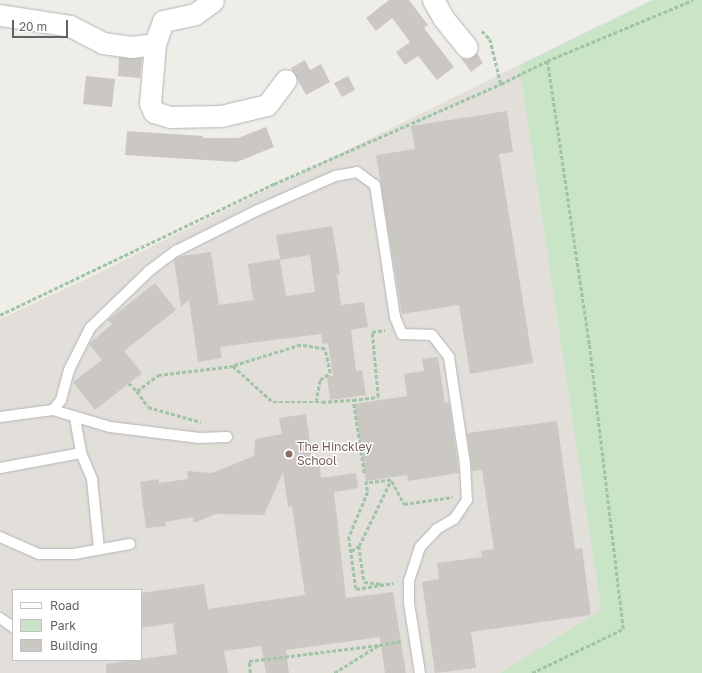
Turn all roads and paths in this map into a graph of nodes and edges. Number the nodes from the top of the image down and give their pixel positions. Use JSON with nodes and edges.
{"nodes":[{"id":1,"x":433,"y":0,"type":"edge"},
{"id":2,"x":692,"y":0,"type":"edge"},
{"id":3,"x":213,"y":1,"type":"dead end"},
{"id":4,"x":0,"y":15,"type":"edge"},
{"id":5,"x":155,"y":44,"type":"junction"},
{"id":6,"x":467,"y":47,"type":"dead end"},
{"id":7,"x":286,"y":80,"type":"dead end"},
{"id":8,"x":386,"y":322,"type":"dead end"},
{"id":9,"x":233,"y":366,"type":"junction"},
{"id":10,"x":129,"y":383,"type":"dead end"},
{"id":11,"x":137,"y":391,"type":"junction"},
{"id":12,"x":353,"y":400,"type":"junction"},
{"id":13,"x":316,"y":402,"type":"junction"},
{"id":14,"x":54,"y":410,"type":"junction"},
{"id":15,"x":0,"y":417,"type":"edge"},
{"id":16,"x":75,"y":418,"type":"junction"},
{"id":17,"x":200,"y":422,"type":"dead end"},
{"id":18,"x":227,"y":437,"type":"dead end"},
{"id":19,"x":81,"y":453,"type":"junction"},
{"id":20,"x":0,"y":468,"type":"edge"},
{"id":21,"x":364,"y":473,"type":"dead end"},
{"id":22,"x":392,"y":480,"type":"junction"},
{"id":23,"x":467,"y":495,"type":"junction"},
{"id":24,"x":0,"y":537,"type":"edge"},
{"id":25,"x":130,"y":544,"type":"dead end"},
{"id":26,"x":359,"y":546,"type":"junction"},
{"id":27,"x":99,"y":549,"type":"junction"},
{"id":28,"x":351,"y":551,"type":"junction"},
{"id":29,"x":409,"y":581,"type":"junction"},
{"id":30,"x":388,"y":584,"type":"junction"},
{"id":31,"x":0,"y":618,"type":"edge"},
{"id":32,"x":12,"y":626,"type":"edge"},
{"id":33,"x":415,"y":639,"type":"junction"},
{"id":34,"x":379,"y":645,"type":"junction"},
{"id":35,"x":250,"y":673,"type":"edge"},
{"id":36,"x":334,"y":673,"type":"edge"},
{"id":37,"x":420,"y":673,"type":"edge"},
{"id":38,"x":532,"y":673,"type":"edge"}],
"edges":[{"from":1,"to":6,"type":"street"},
{"from":2,"to":38,"type":"path"},
{"from":3,"to":5,"type":"street"},
{"from":4,"to":5,"type":"street"},
{"from":5,"to":7,"type":"street"},
{"from":8,"to":12,"type":"path"},
{"from":9,"to":11,"type":"path"},
{"from":9,"to":13,"type":"path"},
{"from":9,"to":13,"type":"path"},
{"from":10,"to":11,"type":"path"},
{"from":11,"to":17,"type":"path"},
{"from":12,"to":13,"type":"path"},
{"from":12,"to":21,"type":"path"},
{"from":14,"to":15,"type":"lane"},
{"from":14,"to":16,"type":"lane"},
{"from":14,"to":23,"type":"lane"},
{"from":16,"to":18,"type":"lane"},
{"from":16,"to":19,"type":"lane"},
{"from":19,"to":20,"type":"lane"},
{"from":19,"to":27,"type":"lane"},
{"from":22,"to":23,"type":"path"},
{"from":22,"to":26,"type":"path"},
{"from":22,"to":28,"type":"path"},
{"from":23,"to":29,"type":"lane"},
{"from":24,"to":27,"type":"lane"},
{"from":25,"to":27,"type":"lane"},
{"from":26,"to":28,"type":"path"},
{"from":26,"to":30,"type":"path"},
{"from":28,"to":30,"type":"path"},
{"from":29,"to":30,"type":"path"},
{"from":29,"to":33,"type":"lane"},
{"from":31,"to":32,"type":"lane"},
{"from":33,"to":34,"type":"path"},
{"from":33,"to":37,"type":"lane"},
{"from":34,"to":35,"type":"path"},
{"from":34,"to":36,"type":"path"}]}
